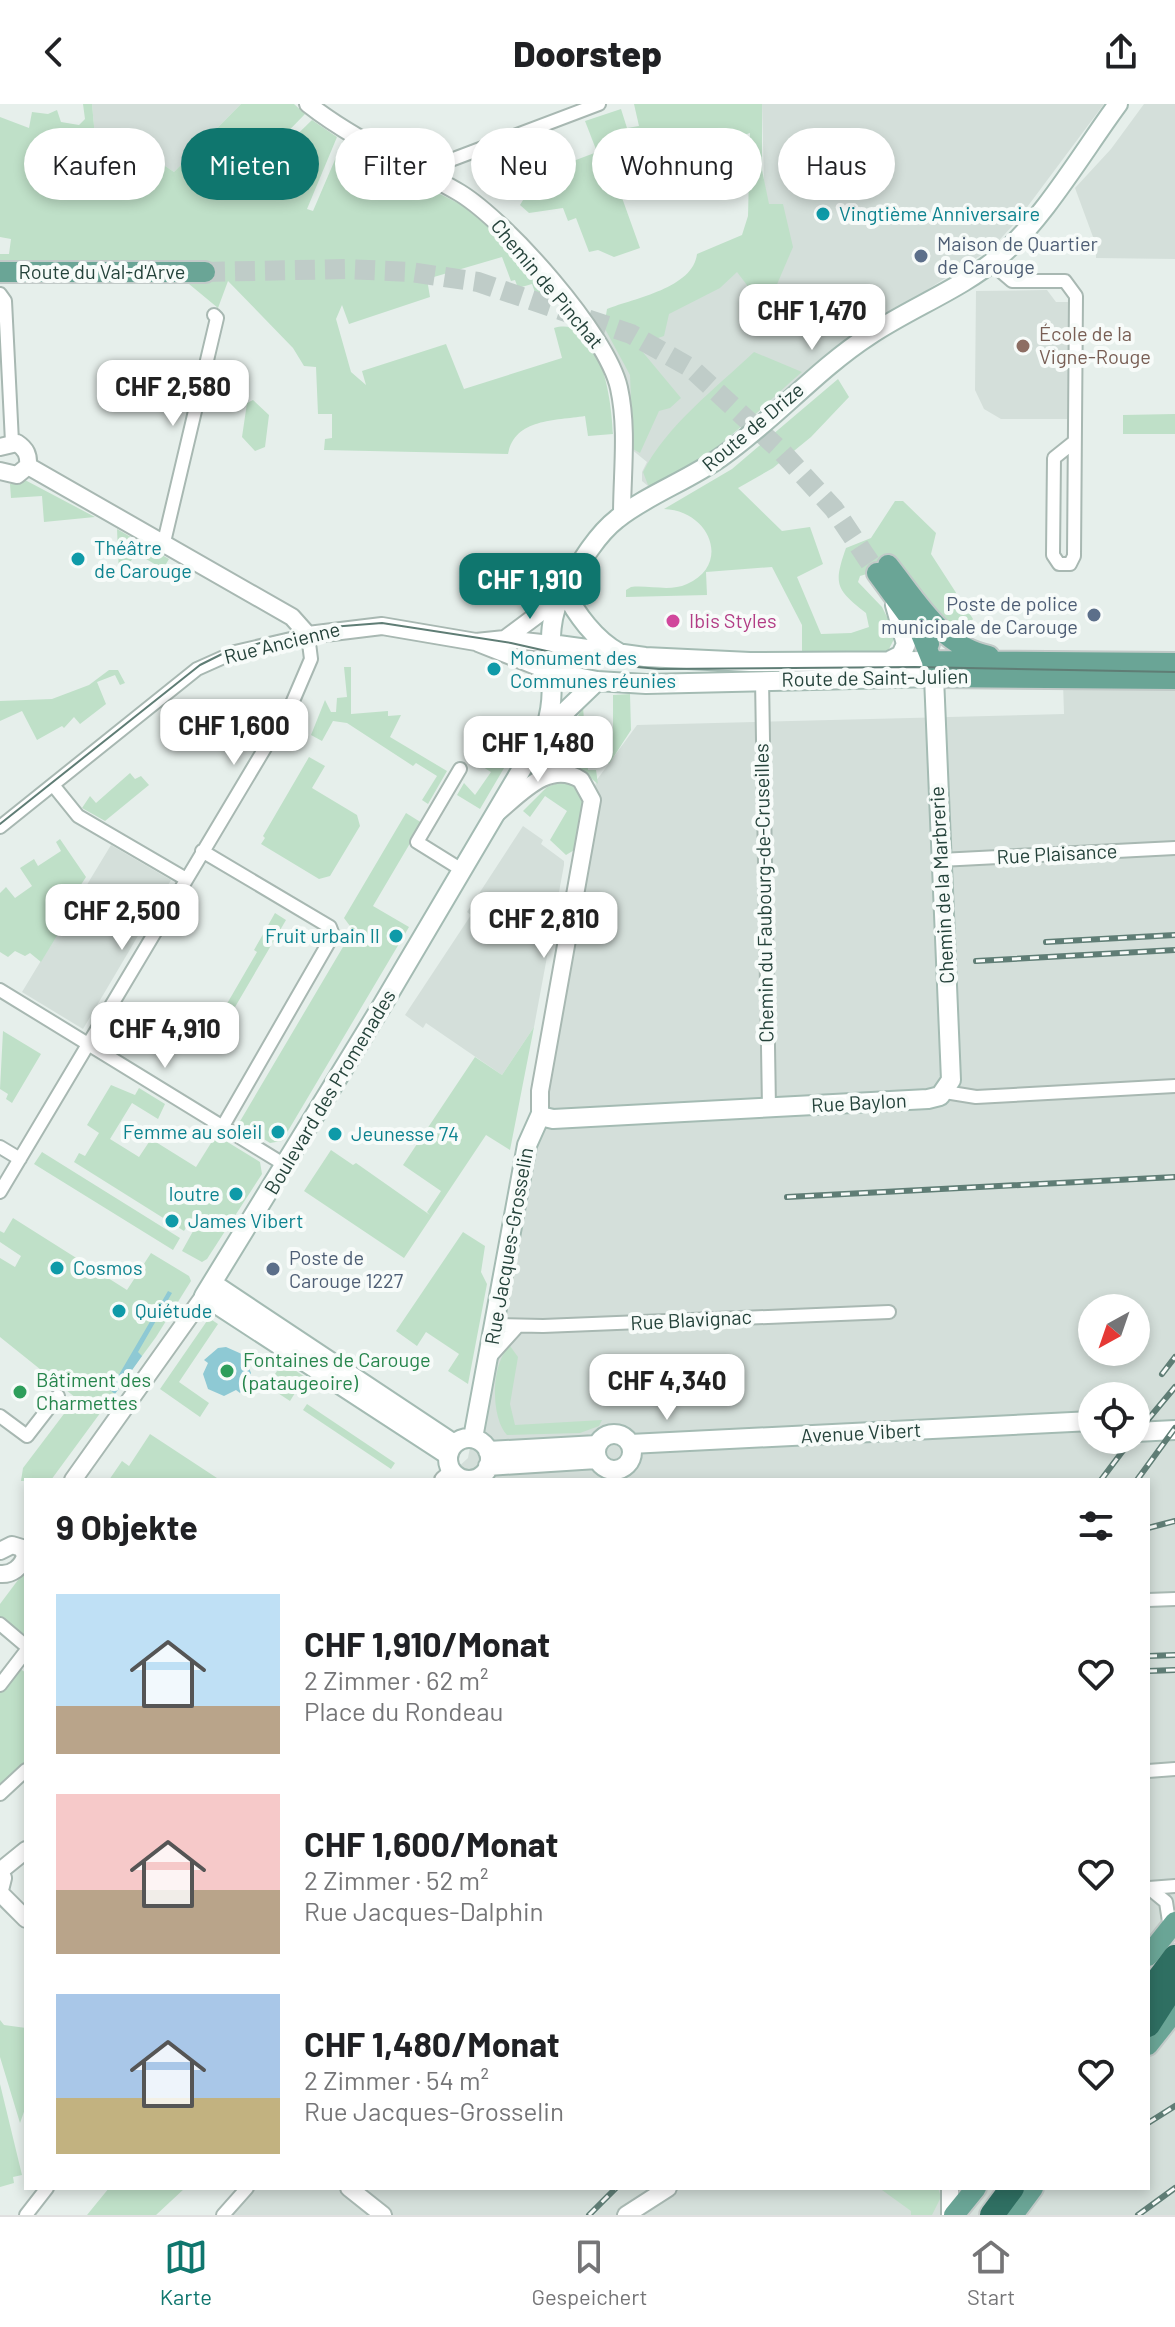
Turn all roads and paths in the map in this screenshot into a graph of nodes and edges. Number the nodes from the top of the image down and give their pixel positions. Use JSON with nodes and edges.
{"nodes":[{"id":1,"x":308,"y":104,"type":"edge"},
{"id":2,"x":599,"y":104,"type":"edge"},
{"id":3,"x":1118,"y":104,"type":"edge"},
{"id":4,"x":340,"y":128,"type":"edge"},
{"id":5,"x":455,"y":158,"type":"edge"},
{"id":6,"x":455,"y":191,"type":"edge"},
{"id":7,"x":991,"y":263,"type":"junction"},
{"id":8,"x":0,"y":272,"type":"edge"},
{"id":9,"x":205,"y":272,"type":"tunnel mouth"},
{"id":10,"x":0,"y":294,"type":"edge"},
{"id":11,"x":214,"y":315,"type":"dead end"},
{"id":12,"x":1074,"y":442,"type":"junction"},
{"id":13,"x":3,"y":445,"type":"edge"},
{"id":14,"x":28,"y":466,"type":"junction"},
{"id":15,"x":0,"y":471,"type":"edge"},
{"id":16,"x":622,"y":515,"type":"junction"},
{"id":17,"x":164,"y":542,"type":"junction"},
{"id":18,"x":884,"y":575,"type":"joint"},
{"id":19,"x":562,"y":594,"type":"junction"},
{"id":20,"x":928,"y":629,"type":"junction"},
{"id":21,"x":308,"y":635,"type":"junction"},
{"id":22,"x":505,"y":639,"type":"junction"},
{"id":23,"x":476,"y":642,"type":"junction"},
{"id":24,"x":551,"y":644,"type":"junction"},
{"id":25,"x":621,"y":654,"type":"junction"},
{"id":26,"x":891,"y":660,"type":"junction"},
{"id":27,"x":1013,"y":660,"type":"junction"},
{"id":28,"x":937,"y":663,"type":"junction"},
{"id":29,"x":1175,"y":663,"type":"edge"},
{"id":30,"x":551,"y":679,"type":"junction"},
{"id":31,"x":762,"y":679,"type":"junction"},
{"id":32,"x":1175,"y":679,"type":"edge"},
{"id":33,"x":597,"y":681,"type":"junction"},
{"id":34,"x":543,"y":733,"type":"junction"},
{"id":35,"x":460,"y":769,"type":"dead end"},
{"id":36,"x":53,"y":785,"type":"junction"},
{"id":37,"x":496,"y":814,"type":"junction"},
{"id":38,"x":0,"y":827,"type":"edge"},
{"id":39,"x":1175,"y":848,"type":"edge"},
{"id":40,"x":202,"y":851,"type":"junction"},
{"id":41,"x":940,"y":860,"type":"junction"},
{"id":42,"x":462,"y":870,"type":"junction"},
{"id":43,"x":186,"y":879,"type":"junction"},
{"id":44,"x":0,"y":990,"type":"edge"},
{"id":45,"x":88,"y":1044,"type":"junction"},
{"id":46,"x":1175,"y":1086,"type":"edge"},
{"id":47,"x":945,"y":1092,"type":"junction"},
{"id":48,"x":769,"y":1108,"type":"junction"},
{"id":49,"x":540,"y":1116,"type":"junction"},
{"id":50,"x":223,"y":1126,"type":"junction"},
{"id":51,"x":0,"y":1147,"type":"edge"},
{"id":52,"x":20,"y":1159,"type":"junction"},
{"id":53,"x":285,"y":1165,"type":"junction"},
{"id":54,"x":0,"y":1192,"type":"edge"},
{"id":55,"x":208,"y":1290,"type":"junction"},
{"id":56,"x":889,"y":1312,"type":"dead end"},
{"id":57,"x":493,"y":1325,"type":"junction"},
{"id":58,"x":518,"y":1326,"type":"junction"},
{"id":59,"x":488,"y":1362,"type":"junction"},
{"id":60,"x":58,"y":1396,"type":"dead end"},
{"id":61,"x":0,"y":1416,"type":"edge"},
{"id":62,"x":1175,"y":1417,"type":"edge"},
{"id":63,"x":1150,"y":1418,"type":"edge"},
{"id":64,"x":1078,"y":1422,"type":"edge"},
{"id":65,"x":1175,"y":1430,"type":"edge"},
{"id":66,"x":1150,"y":1431,"type":"edge"},
{"id":67,"x":1078,"y":1434,"type":"edge"},
{"id":68,"x":473,"y":1438,"type":"junction"},
{"id":69,"x":630,"y":1450,"type":"junction"},
{"id":70,"x":597,"y":1452,"type":"junction"},
{"id":71,"x":488,"y":1459,"type":"junction"},
{"id":72,"x":449,"y":1463,"type":"edge"},
{"id":73,"x":74,"y":1478,"type":"edge"},
{"id":74,"x":476,"y":1478,"type":"edge"},
{"id":75,"x":0,"y":1551,"type":"edge"},
{"id":76,"x":24,"y":1553,"type":"edge"},
{"id":77,"x":0,"y":1574,"type":"edge"},
{"id":78,"x":1175,"y":1599,"type":"edge"},
{"id":79,"x":1150,"y":1600,"type":"edge"},
{"id":80,"x":0,"y":1624,"type":"edge"},
{"id":81,"x":24,"y":1647,"type":"edge"},
{"id":82,"x":24,"y":1652,"type":"edge"},
{"id":83,"x":0,"y":1685,"type":"edge"},
{"id":84,"x":1175,"y":1769,"type":"edge"},
{"id":85,"x":1150,"y":1771,"type":"edge"},
{"id":86,"x":24,"y":1772,"type":"edge"},
{"id":87,"x":0,"y":1794,"type":"edge"},
{"id":88,"x":24,"y":1852,"type":"edge"},
{"id":89,"x":0,"y":1871,"type":"edge"},
{"id":90,"x":1175,"y":1886,"type":"edge"},
{"id":91,"x":1150,"y":1888,"type":"edge"},
{"id":92,"x":1150,"y":1890,"type":"edge"},
{"id":93,"x":0,"y":1892,"type":"edge"},
{"id":94,"x":24,"y":1917,"type":"edge"},
{"id":95,"x":1173,"y":1925,"type":"edge"},
{"id":96,"x":1164,"y":1972,"type":"edge"},
{"id":97,"x":1150,"y":1990,"type":"edge"},
{"id":98,"x":1150,"y":2006,"type":"edge"},
{"id":99,"x":1175,"y":2011,"type":"edge"},
{"id":100,"x":1150,"y":2018,"type":"edge"},
{"id":101,"x":1150,"y":2042,"type":"edge"},
{"id":102,"x":45,"y":2190,"type":"edge"},
{"id":103,"x":245,"y":2190,"type":"edge"},
{"id":104,"x":352,"y":2190,"type":"edge"},
{"id":105,"x":665,"y":2190,"type":"edge"},
{"id":106,"x":950,"y":2190,"type":"edge"},
{"id":107,"x":1023,"y":2191,"type":"edge"},
{"id":108,"x":974,"y":2196,"type":"edge"},
{"id":109,"x":26,"y":2215,"type":"edge"},
{"id":110,"x":223,"y":2215,"type":"edge"},
{"id":111,"x":383,"y":2215,"type":"edge"},
{"id":112,"x":626,"y":2215,"type":"edge"},
{"id":113,"x":952,"y":2215,"type":"edge"},
{"id":114,"x":968,"y":2215,"type":"edge"},
{"id":115,"x":992,"y":2215,"type":"edge"},
{"id":116,"x":1011,"y":2215,"type":"edge"}],
"edges":[{"from":1,"to":4,"type":"street","name":"Chemin de Pinchat"},
{"from":2,"to":5,"type":"street"},
{"from":3,"to":7,"type":"main road","name":"Route de Drize"},
{"from":6,"to":16,"type":"street","name":"Chemin de Pinchat"},
{"from":7,"to":12,"type":"street"},
{"from":7,"to":16,"type":"main road","name":"Route de Drize"},
{"from":8,"to":9,"type":"main road","name":"Route du Val-d'Arve"},
{"from":10,"to":13,"type":"street"},
{"from":11,"to":17,"type":"street"},
{"from":12,"to":12,"type":"street"},
{"from":13,"to":14,"type":"street"},
{"from":14,"to":15,"type":"street"},
{"from":14,"to":17,"type":"street"},
{"from":16,"to":19,"type":"main road","name":"Route de Drize"},
{"from":17,"to":21,"type":"street"},
{"from":18,"to":20,"type":"main road"},
{"from":18,"to":26,"type":"main road"},
{"from":19,"to":22,"type":"street"},
{"from":19,"to":24,"type":"main road","name":"Boulevard des Promenades"},
{"from":19,"to":25,"type":"main road"},
{"from":20,"to":27,"type":"main road"},
{"from":20,"to":28,"type":"main road"},
{"from":21,"to":23,"type":"street","name":"Rue Ancienne"},
{"from":21,"to":36,"type":"street","name":"Rue Ancienne"},
{"from":21,"to":40,"type":"street"},
{"from":22,"to":23,"type":"street"},
{"from":22,"to":24,"type":"street"},
{"from":23,"to":30,"type":"street"},
{"from":24,"to":25,"type":"main road","name":"Route de Saint-Julien"},
{"from":24,"to":30,"type":"main road","name":"Boulevard des Promenades"},
{"from":25,"to":26,"type":"main road","name":"Route de Saint-Julien"},
{"from":26,"to":28,"type":"main road","name":"Route de Saint-Julien"},
{"from":27,"to":28,"type":"main road","name":"Route de Saint-Julien"},
{"from":27,"to":29,"type":"main road","name":"Route de Saint-Julien"},
{"from":28,"to":31,"type":"main road","name":"Route de Saint-Julien"},
{"from":28,"to":32,"type":"main road","name":"Route de Saint-Julien"},
{"from":28,"to":41,"type":"main road","name":"Chemin de la Marbrerie"},
{"from":30,"to":33,"type":"main road","name":"Route de Saint-Julien"},
{"from":30,"to":34,"type":"main road","name":"Boulevard des Promenades"},
{"from":31,"to":33,"type":"main road","name":"Route de Saint-Julien"},
{"from":31,"to":48,"type":"street","name":"Chemin du Faubourg-de-Cruseilles"},
{"from":33,"to":34,"type":"main road"},
{"from":34,"to":37,"type":"main road","name":"Boulevard des Promenades"},
{"from":35,"to":42,"type":"street"},
{"from":36,"to":38,"type":"street","name":"Rue Ancienne"},
{"from":36,"to":43,"type":"street"},
{"from":37,"to":42,"type":"main road","name":"Boulevard des Promenades"},
{"from":37,"to":49,"type":"street","name":"Rue Jacques-Grosselin"},
{"from":39,"to":41,"type":"street","name":"Rue Plaisance"},
{"from":40,"to":43,"type":"street"},
{"from":40,"to":50,"type":"street"},
{"from":41,"to":47,"type":"main road","name":"Chemin de la Marbrerie"},
{"from":42,"to":53,"type":"main road","name":"Boulevard des Promenades"},
{"from":43,"to":45,"type":"street"},
{"from":44,"to":45,"type":"street"},
{"from":45,"to":50,"type":"street"},
{"from":45,"to":52,"type":"street"},
{"from":46,"to":47,"type":"street","name":"Rue Baylon"},
{"from":47,"to":48,"type":"main road","name":"Rue Baylon"},
{"from":48,"to":49,"type":"main road","name":"Rue Baylon"},
{"from":49,"to":57,"type":"main road","name":"Rue Jacques-Grosselin"},
{"from":50,"to":53,"type":"street"},
{"from":51,"to":52,"type":"street"},
{"from":52,"to":54,"type":"street"},
{"from":53,"to":55,"type":"main road","name":"Boulevard des Promenades"},
{"from":55,"to":72,"type":"main road"},
{"from":55,"to":73,"type":"street","name":"Boulevard des Promenades"},
{"from":56,"to":58,"type":"street","name":"Rue Blavignac"},
{"from":57,"to":58,"type":"street","name":"Rue Blavignac"},
{"from":57,"to":59,"type":"main road","name":"Rue Jacques-Grosselin"},
{"from":58,"to":59,"type":"street"},
{"from":59,"to":68,"type":"main road","name":"Rue Jacques-Grosselin"},
{"from":60,"to":61,"type":"street"},
{"from":62,"to":63,"type":"main road"},
{"from":64,"to":69,"type":"main road","name":"Avenue Vibert"},
{"from":65,"to":66,"type":"main road"},
{"from":67,"to":69,"type":"main road","name":"Avenue Vibert"},
{"from":68,"to":71,"type":"main road"},
{"from":68,"to":72,"type":"main road"},
{"from":69,"to":70,"type":"main road","name":"Avenue Vibert"},
{"from":69,"to":70,"type":"main road","name":"Avenue Vibert"},
{"from":70,"to":71,"type":"main road","name":"Avenue Vibert"},
{"from":71,"to":74,"type":"main road","name":"Avenue Vibert"},
{"from":75,"to":76,"type":"street"},
{"from":76,"to":77,"type":"street"},
{"from":78,"to":79,"type":"street"},
{"from":80,"to":81,"type":"street"},
{"from":82,"to":83,"type":"street"},
{"from":84,"to":85,"type":"street"},
{"from":86,"to":87,"type":"street"},
{"from":88,"to":89,"type":"street"},
{"from":89,"to":93,"type":"street"},
{"from":90,"to":91,"type":"street"},
{"from":92,"to":95,"type":"street"},
{"from":93,"to":94,"type":"street"},
{"from":95,"to":96,"type":"main road"},
{"from":96,"to":97,"type":"highway"},
{"from":96,"to":98,"type":"highway"},
{"from":96,"to":100,"type":"highway"},
{"from":99,"to":101,"type":"main road"},
{"from":102,"to":109,"type":"street"},
{"from":103,"to":110,"type":"street"},
{"from":104,"to":111,"type":"street"},
{"from":105,"to":112,"type":"street"},
{"from":106,"to":113,"type":"street"},
{"from":107,"to":115,"type":"highway"},
{"from":107,"to":116,"type":"main road"},
{"from":108,"to":113,"type":"main road"},
{"from":108,"to":114,"type":"main road"}]}
